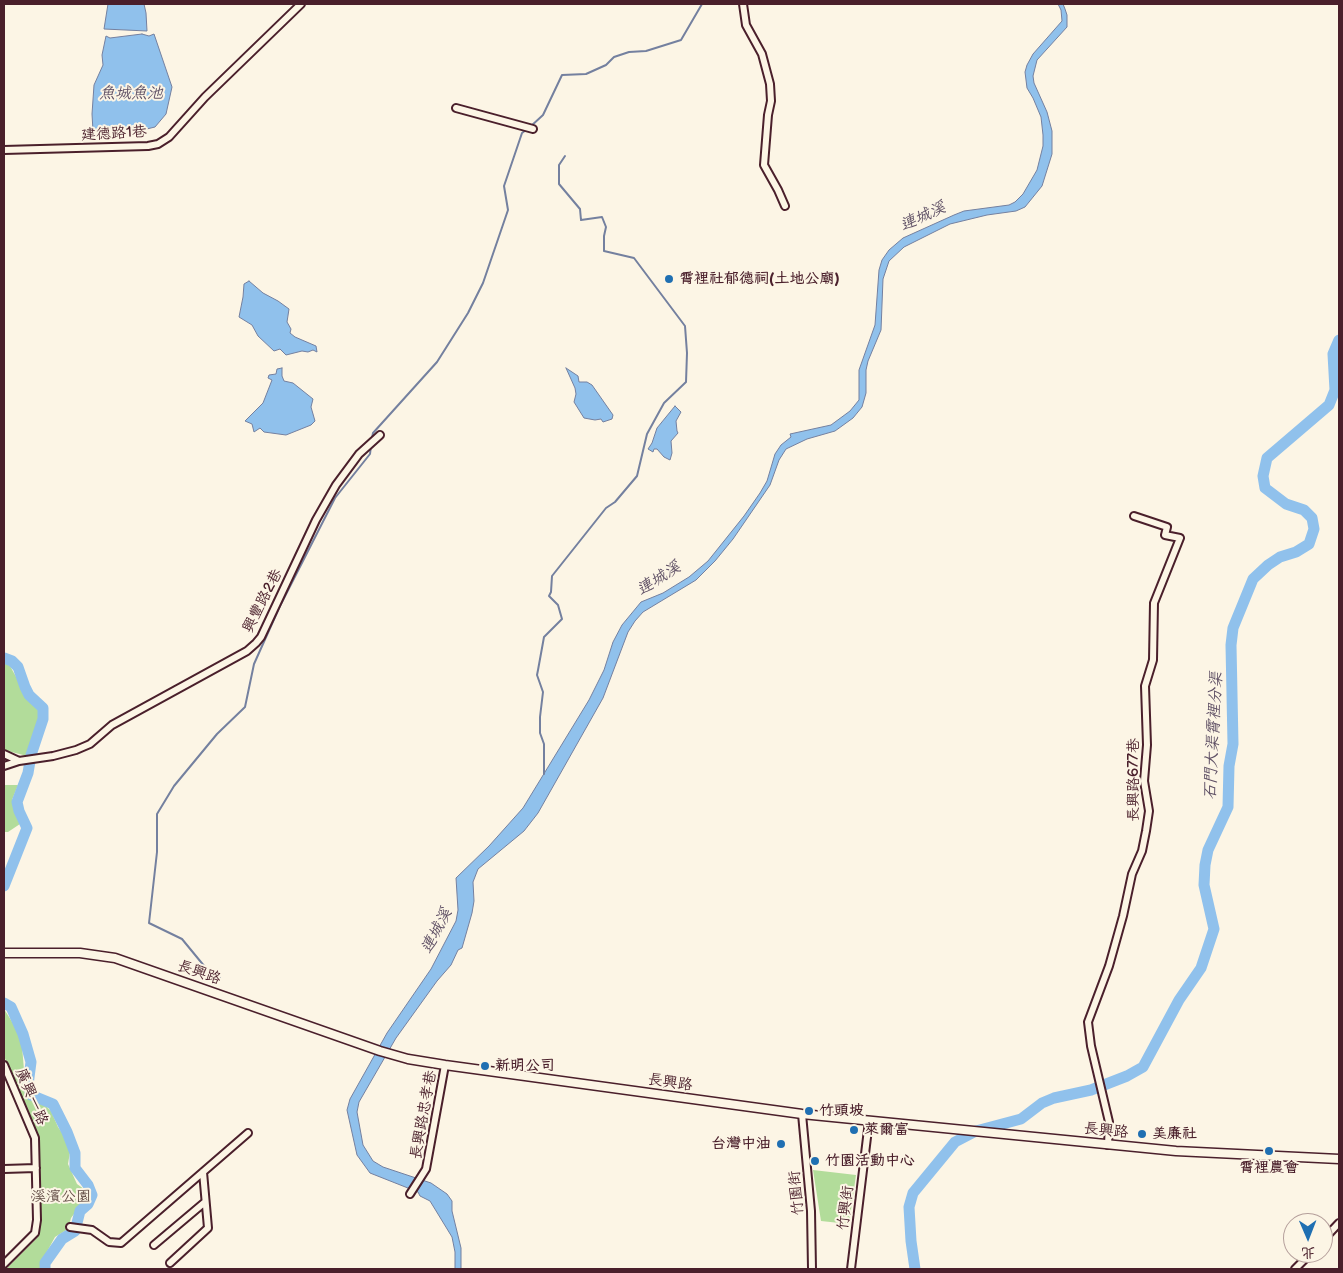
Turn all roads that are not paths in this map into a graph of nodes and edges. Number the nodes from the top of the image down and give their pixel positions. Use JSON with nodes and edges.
{"nodes":[{"id":1,"x":301,"y":4,"type":"edge"},
{"id":2,"x":744,"y":4,"type":"edge"},
{"id":3,"x":456,"y":108,"type":"dead end"},
{"id":4,"x":533,"y":129,"type":"dead end"},
{"id":5,"x":4,"y":150,"type":"edge"},
{"id":6,"x":785,"y":206,"type":"dead end"},
{"id":7,"x":380,"y":435,"type":"dead end"},
{"id":8,"x":1134,"y":516,"type":"dead end"},
{"id":9,"x":4,"y":754,"type":"edge"},
{"id":10,"x":23,"y":761,"type":"junction"},
{"id":11,"x":4,"y":766,"type":"edge"},
{"id":12,"x":4,"y":952,"type":"edge"},
{"id":13,"x":4,"y":1065,"type":"edge"},
{"id":14,"x":446,"y":1065,"type":"junction"},
{"id":15,"x":802,"y":1114,"type":"junction"},
{"id":16,"x":869,"y":1121,"type":"junction"},
{"id":17,"x":248,"y":1133,"type":"dead end"},
{"id":18,"x":1108,"y":1145,"type":"junction"},
{"id":19,"x":1339,"y":1159,"type":"edge"},
{"id":20,"x":36,"y":1168,"type":"junction"},
{"id":21,"x":4,"y":1169,"type":"edge"},
{"id":22,"x":203,"y":1172,"type":"junction"},
{"id":23,"x":410,"y":1194,"type":"dead end"},
{"id":24,"x":205,"y":1202,"type":"junction"},
{"id":25,"x":70,"y":1227,"type":"dead end"},
{"id":26,"x":154,"y":1245,"type":"dead end"},
{"id":27,"x":170,"y":1263,"type":"dead end"},
{"id":28,"x":4,"y":1264,"type":"edge"},
{"id":29,"x":812,"y":1269,"type":"edge"},
{"id":30,"x":851,"y":1269,"type":"edge"}],
"edges":[{"from":1,"to":5,"type":"street","name":"建德路1巷"},
{"from":2,"to":6,"type":"street"},
{"from":3,"to":4,"type":"street"},
{"from":7,"to":10,"type":"street","name":"興豐路2巷"},
{"from":8,"to":18,"type":"street","name":"長興路677巷"},
{"from":9,"to":10,"type":"street"},
{"from":10,"to":11,"type":"street","name":"興豐路2巷"},
{"from":12,"to":14,"type":"main road","name":"長興路"},
{"from":13,"to":20,"type":"street","name":"廣興一路"},
{"from":14,"to":15,"type":"main road","name":"長興路"},
{"from":14,"to":23,"type":"street","name":"長興路忠孝巷"},
{"from":15,"to":16,"type":"main road","name":"長興路"},
{"from":15,"to":29,"type":"street","name":"竹園街"},
{"from":16,"to":18,"type":"main road","name":"長興路"},
{"from":16,"to":30,"type":"street","name":"竹興街"},
{"from":17,"to":22,"type":"street"},
{"from":18,"to":19,"type":"main road","name":"長興路"},
{"from":20,"to":21,"type":"street"},
{"from":20,"to":28,"type":"street","name":"廣興一路"},
{"from":22,"to":24,"type":"street"},
{"from":22,"to":25,"type":"street"},
{"from":24,"to":26,"type":"street"},
{"from":24,"to":27,"type":"street"}]}
